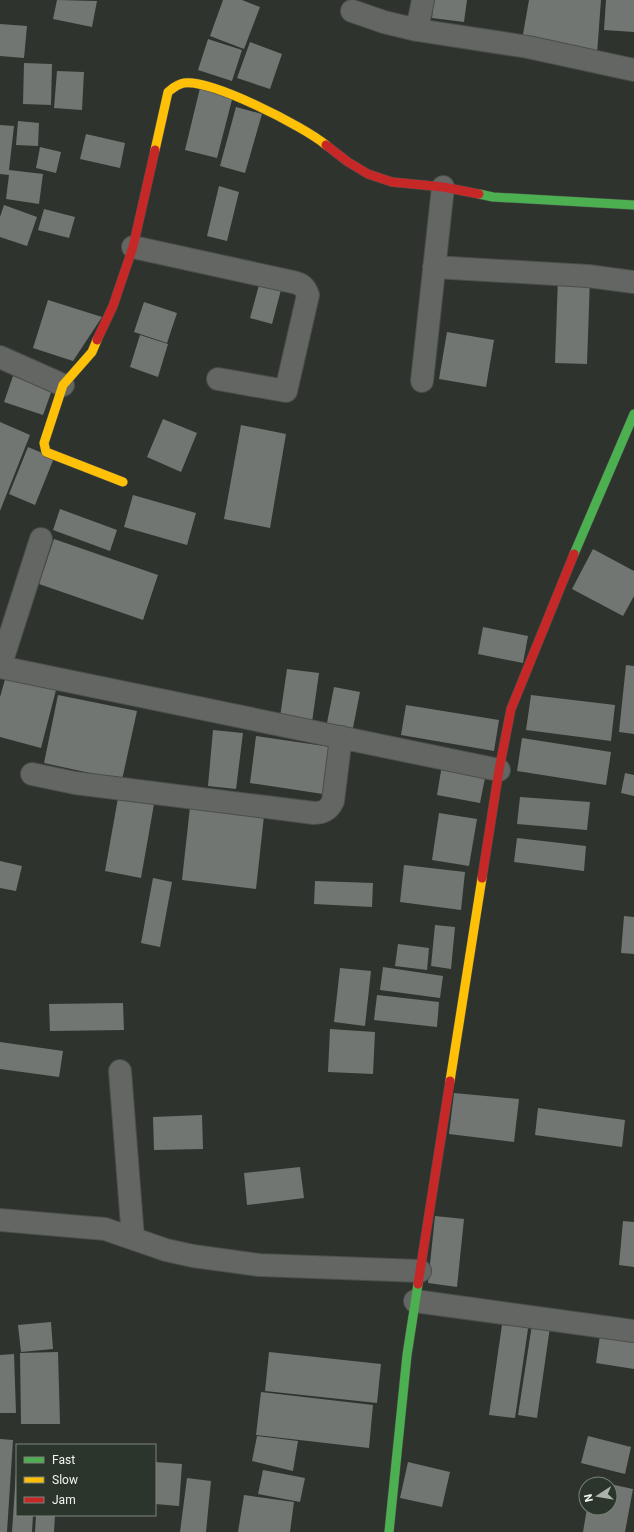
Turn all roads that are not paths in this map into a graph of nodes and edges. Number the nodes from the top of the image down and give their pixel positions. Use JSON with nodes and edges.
{"nodes":[{"id":1,"x":423,"y":0,"type":"edge"},
{"id":2,"x":352,"y":11,"type":"dead end"},
{"id":3,"x":417,"y":30,"type":"junction"},
{"id":4,"x":634,"y":70,"type":"edge"},
{"id":5,"x":443,"y":187,"type":"junction"},
{"id":6,"x":634,"y":205,"type":"edge"},
{"id":7,"x":133,"y":247,"type":"junction"},
{"id":8,"x":434,"y":267,"type":"junction"},
{"id":9,"x":634,"y":282,"type":"edge"},
{"id":10,"x":0,"y":357,"type":"edge"},
{"id":11,"x":218,"y":379,"type":"dead end"},
{"id":12,"x":422,"y":381,"type":"dead end"},
{"id":13,"x":63,"y":385,"type":"junction"},
{"id":14,"x":634,"y":414,"type":"edge"},
{"id":15,"x":123,"y":482,"type":"dead end"},
{"id":16,"x":41,"y":539,"type":"dead end"},
{"id":17,"x":342,"y":737,"type":"junction"},
{"id":18,"x":499,"y":770,"type":"junction"},
{"id":19,"x":32,"y":774,"type":"dead end"},
{"id":20,"x":120,"y":1071,"type":"dead end"},
{"id":21,"x":0,"y":1220,"type":"edge"},
{"id":22,"x":133,"y":1238,"type":"junction"},
{"id":23,"x":420,"y":1271,"type":"junction"},
{"id":24,"x":415,"y":1301,"type":"junction"},
{"id":25,"x":634,"y":1330,"type":"edge"},
{"id":26,"x":389,"y":1532,"type":"edge"}],
"edges":[{"from":1,"to":3,"type":"street"},
{"from":2,"to":3,"type":"street"},
{"from":3,"to":4,"type":"street"},
{"from":5,"to":6,"type":"street"},
{"from":5,"to":7,"type":"street"},
{"from":5,"to":8,"type":"street"},
{"from":7,"to":11,"type":"street"},
{"from":7,"to":13,"type":"street"},
{"from":8,"to":9,"type":"street"},
{"from":8,"to":12,"type":"street"},
{"from":10,"to":13,"type":"street"},
{"from":13,"to":15,"type":"street"},
{"from":14,"to":18,"type":"street"},
{"from":16,"to":17,"type":"street"},
{"from":17,"to":18,"type":"street"},
{"from":17,"to":19,"type":"street"},
{"from":18,"to":23,"type":"street"},
{"from":20,"to":22,"type":"street"},
{"from":21,"to":22,"type":"street"},
{"from":22,"to":23,"type":"street"},
{"from":23,"to":24,"type":"street"},
{"from":24,"to":25,"type":"street"},
{"from":24,"to":26,"type":"street"}]}
